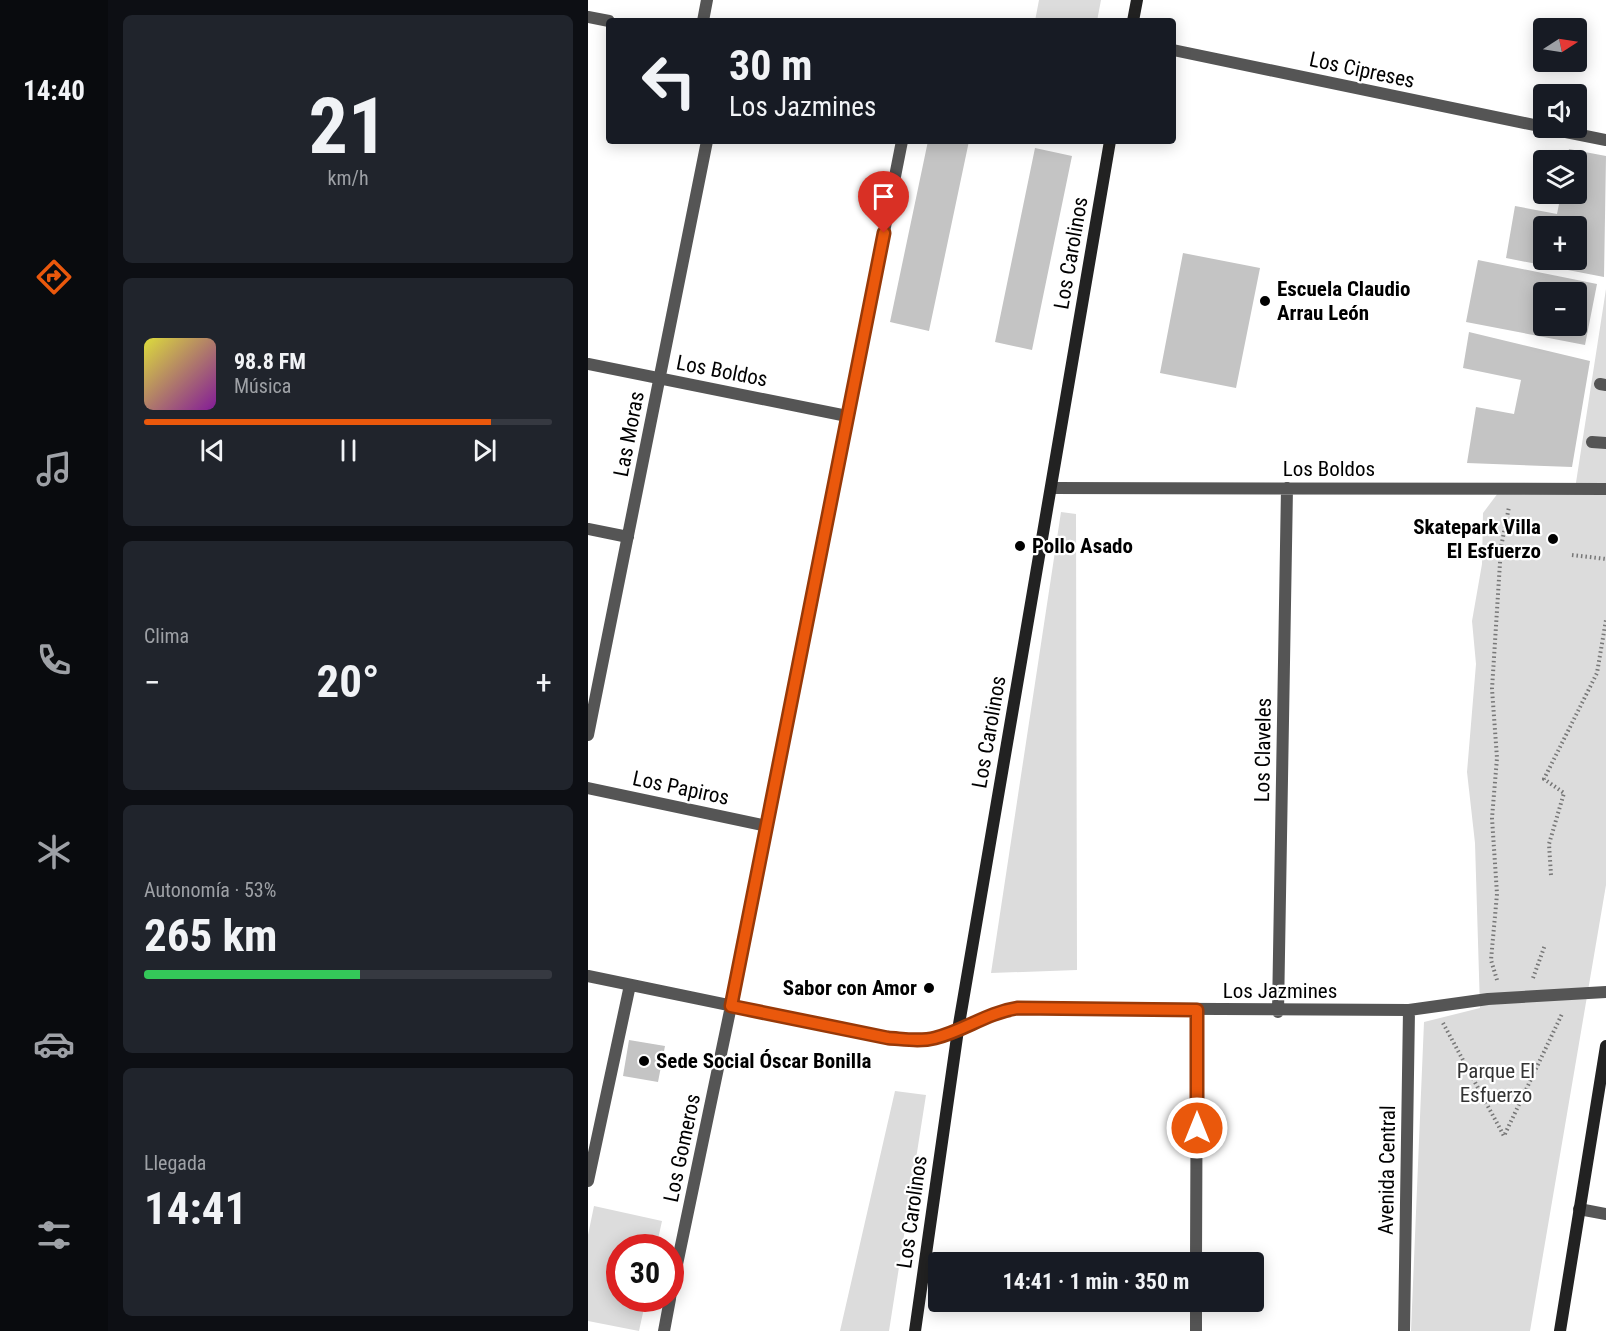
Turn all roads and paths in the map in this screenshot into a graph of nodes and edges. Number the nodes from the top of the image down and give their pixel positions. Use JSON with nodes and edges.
{"nodes":[{"id":1,"x":707,"y":0,"type":"edge"},
{"id":2,"x":1137,"y":0,"type":"edge"},
{"id":3,"x":588,"y":17,"type":"edge"},
{"id":4,"x":704,"y":18,"type":"edge"},
{"id":5,"x":1134,"y":18,"type":"edge"},
{"id":6,"x":606,"y":20,"type":"edge"},
{"id":7,"x":1176,"y":52,"type":"edge"},
{"id":8,"x":1533,"y":125,"type":"edge"},
{"id":9,"x":1587,"y":136,"type":"edge"},
{"id":10,"x":1606,"y":140,"type":"edge"},
{"id":11,"x":706,"y":144,"type":"edge"},
{"id":12,"x":901,"y":144,"type":"edge"},
{"id":13,"x":1109,"y":144,"type":"edge"},
{"id":14,"x":588,"y":364,"type":"edge"},
{"id":15,"x":660,"y":379,"type":"junction"},
{"id":16,"x":848,"y":416,"type":"junction"},
{"id":17,"x":1592,"y":441,"type":"dead end"},
{"id":18,"x":1606,"y":443,"type":"edge"},
{"id":19,"x":1051,"y":488,"type":"junction"},
{"id":20,"x":1287,"y":488,"type":"junction"},
{"id":21,"x":1512,"y":489,"type":"junction"},
{"id":22,"x":1606,"y":489,"type":"edge"},
{"id":23,"x":588,"y":529,"type":"edge"},
{"id":24,"x":628,"y":537,"type":"junction"},
{"id":25,"x":1572,"y":555,"type":"dead end"},
{"id":26,"x":1606,"y":559,"type":"edge"},
{"id":27,"x":1606,"y":620,"type":"edge"},
{"id":28,"x":588,"y":735,"type":"edge"},
{"id":29,"x":588,"y":788,"type":"edge"},
{"id":30,"x":767,"y":826,"type":"junction"},
{"id":31,"x":1551,"y":874,"type":"dead end"},
{"id":32,"x":1545,"y":945,"type":"dead end"},
{"id":33,"x":588,"y":976,"type":"edge"},
{"id":34,"x":630,"y":985,"type":"junction"},
{"id":35,"x":1606,"y":992,"type":"edge"},
{"id":36,"x":1572,"y":993,"type":"junction"},
{"id":37,"x":1527,"y":996,"type":"junction"},
{"id":38,"x":1502,"y":998,"type":"junction"},
{"id":39,"x":731,"y":1006,"type":"junction"},
{"id":40,"x":1434,"y":1007,"type":"junction"},
{"id":41,"x":1197,"y":1010,"type":"junction"},
{"id":42,"x":1409,"y":1011,"type":"junction"},
{"id":43,"x":1278,"y":1012,"type":"junction"},
{"id":44,"x":958,"y":1030,"type":"junction"},
{"id":45,"x":1606,"y":1046,"type":"edge"},
{"id":46,"x":588,"y":1181,"type":"edge"},
{"id":47,"x":1580,"y":1209,"type":"junction"},
{"id":48,"x":1606,"y":1214,"type":"edge"},
{"id":49,"x":684,"y":1234,"type":"edge"},
{"id":50,"x":1196,"y":1252,"type":"edge"},
{"id":51,"x":668,"y":1312,"type":"edge"},
{"id":52,"x":1196,"y":1312,"type":"edge"},
{"id":53,"x":664,"y":1331,"type":"edge"},
{"id":54,"x":915,"y":1331,"type":"edge"},
{"id":55,"x":1196,"y":1331,"type":"edge"},
{"id":56,"x":1404,"y":1331,"type":"edge"},
{"id":57,"x":1560,"y":1331,"type":"edge"}],
"edges":[{"from":1,"to":4,"type":"street"},
{"from":2,"to":5,"type":"street"},
{"from":3,"to":6,"type":"street"},
{"from":7,"to":8,"type":"street","name":"Los Cipreses"},
{"from":9,"to":10,"type":"street","name":"Los Cipreses"},
{"from":11,"to":15,"type":"street","name":"Las Moras"},
{"from":12,"to":16,"type":"street","name":"Los Gomeros"},
{"from":13,"to":19,"type":"street","name":"Los Carolinos"},
{"from":14,"to":15,"type":"street","name":"Los Boldos"},
{"from":15,"to":16,"type":"street","name":"Los Boldos"},
{"from":15,"to":24,"type":"street","name":"Las Moras"},
{"from":16,"to":30,"type":"street","name":"Los Gomeros"},
{"from":17,"to":18,"type":"street"},
{"from":19,"to":20,"type":"street","name":"Los Boldos"},
{"from":19,"to":44,"type":"street","name":"Los Carolinos"},
{"from":20,"to":21,"type":"street","name":"Los Boldos"},
{"from":20,"to":43,"type":"street","name":"Los Claveles"},
{"from":21,"to":22,"type":"street","name":"Los Boldos"},
{"from":21,"to":38,"type":"path"},
{"from":23,"to":24,"type":"street"},
{"from":24,"to":28,"type":"street","name":"Las Moras"},
{"from":25,"to":26,"type":"path"},
{"from":27,"to":31,"type":"path"},
{"from":29,"to":30,"type":"street","name":"Los Papiros"},
{"from":30,"to":39,"type":"street","name":"Los Gomeros"},
{"from":32,"to":37,"type":"path"},
{"from":33,"to":34,"type":"street","name":"Los Jazmines"},
{"from":34,"to":39,"type":"street","name":"Los Jazmines"},
{"from":34,"to":46,"type":"street"},
{"from":35,"to":36,"type":"street","name":"Los Jazmines"},
{"from":36,"to":37,"type":"street","name":"Los Jazmines"},
{"from":36,"to":40,"type":"path"},
{"from":37,"to":38,"type":"street","name":"Los Jazmines"},
{"from":38,"to":40,"type":"street","name":"Los Jazmines"},
{"from":39,"to":44,"type":"street","name":"Los Jazmines"},
{"from":39,"to":49,"type":"street","name":"Los Gomeros"},
{"from":40,"to":42,"type":"street","name":"Los Jazmines"},
{"from":41,"to":43,"type":"street","name":"Los Jazmines"},
{"from":41,"to":44,"type":"street","name":"Los Jazmines"},
{"from":41,"to":50,"type":"street"},
{"from":42,"to":43,"type":"street","name":"Los Jazmines"},
{"from":42,"to":56,"type":"street","name":"Avenida Central"},
{"from":44,"to":54,"type":"street","name":"Los Carolinos"},
{"from":45,"to":47,"type":"street"},
{"from":47,"to":48,"type":"street"},
{"from":47,"to":57,"type":"street"},
{"from":51,"to":53,"type":"street","name":"Los Gomeros"},
{"from":52,"to":55,"type":"street"}]}
